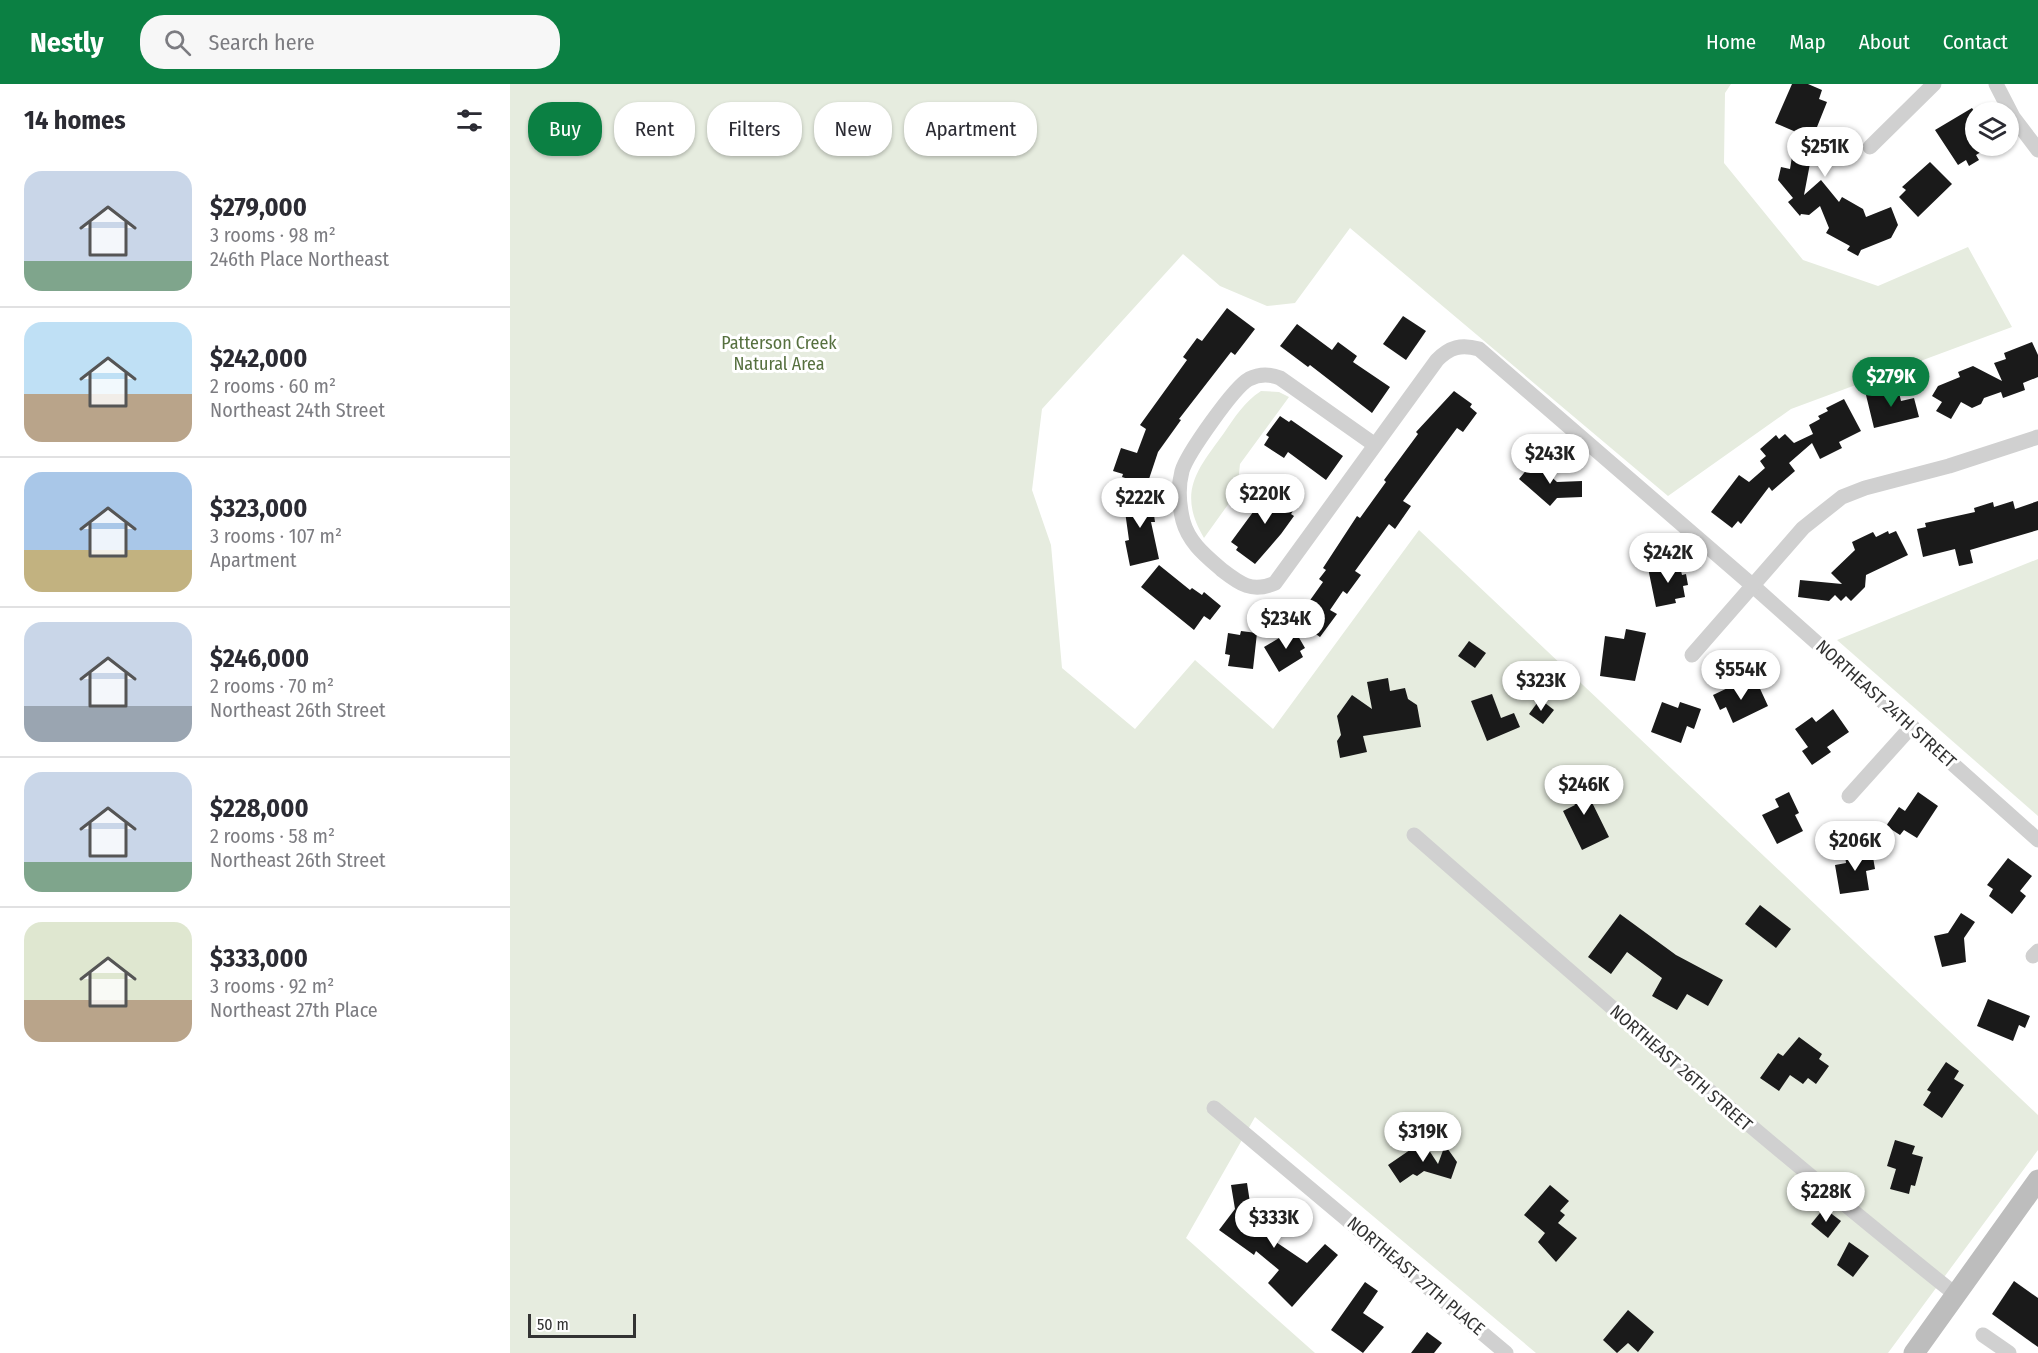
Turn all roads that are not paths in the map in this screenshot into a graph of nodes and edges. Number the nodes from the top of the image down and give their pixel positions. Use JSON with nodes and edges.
{"nodes":[{"id":1,"x":1934,"y":84,"type":"edge"},
{"id":2,"x":1996,"y":84,"type":"edge"},
{"id":3,"x":1870,"y":147,"type":"dead end"},
{"id":4,"x":2038,"y":150,"type":"edge"},
{"id":5,"x":2038,"y":437,"type":"edge"},
{"id":6,"x":1375,"y":445,"type":"junction"},
{"id":7,"x":1752,"y":585,"type":"junction"},
{"id":8,"x":1692,"y":655,"type":"dead end"},
{"id":9,"x":1912,"y":726,"type":"junction"},
{"id":10,"x":1849,"y":796,"type":"dead end"},
{"id":11,"x":1414,"y":835,"type":"dead end"},
{"id":12,"x":2038,"y":840,"type":"edge"},
{"id":13,"x":1214,"y":1108,"type":"dead end"},
{"id":14,"x":2038,"y":1180,"type":"edge"},
{"id":15,"x":1955,"y":1294,"type":"junction"},
{"id":16,"x":1983,"y":1335,"type":"dead end"},
{"id":17,"x":1506,"y":1353,"type":"edge"},
{"id":18,"x":1914,"y":1353,"type":"edge"},
{"id":19,"x":2009,"y":1353,"type":"edge"}],
"edges":[{"from":1,"to":3,"type":"street"},
{"from":2,"to":4,"type":"street"},
{"from":5,"to":7,"type":"street"},
{"from":6,"to":6,"type":"street"},
{"from":6,"to":7,"type":"street","name":"NORTHEAST 24TH STREET"},
{"from":7,"to":8,"type":"street"},
{"from":7,"to":9,"type":"street","name":"NORTHEAST 24TH STREET"},
{"from":9,"to":10,"type":"street"},
{"from":9,"to":12,"type":"street","name":"NORTHEAST 24TH STREET"},
{"from":11,"to":15,"type":"street","name":"NORTHEAST 26TH STREET"},
{"from":13,"to":17,"type":"street","name":"NORTHEAST 27TH PLACE"},
{"from":14,"to":15,"type":"street"},
{"from":15,"to":18,"type":"street"},
{"from":16,"to":19,"type":"street"}]}
